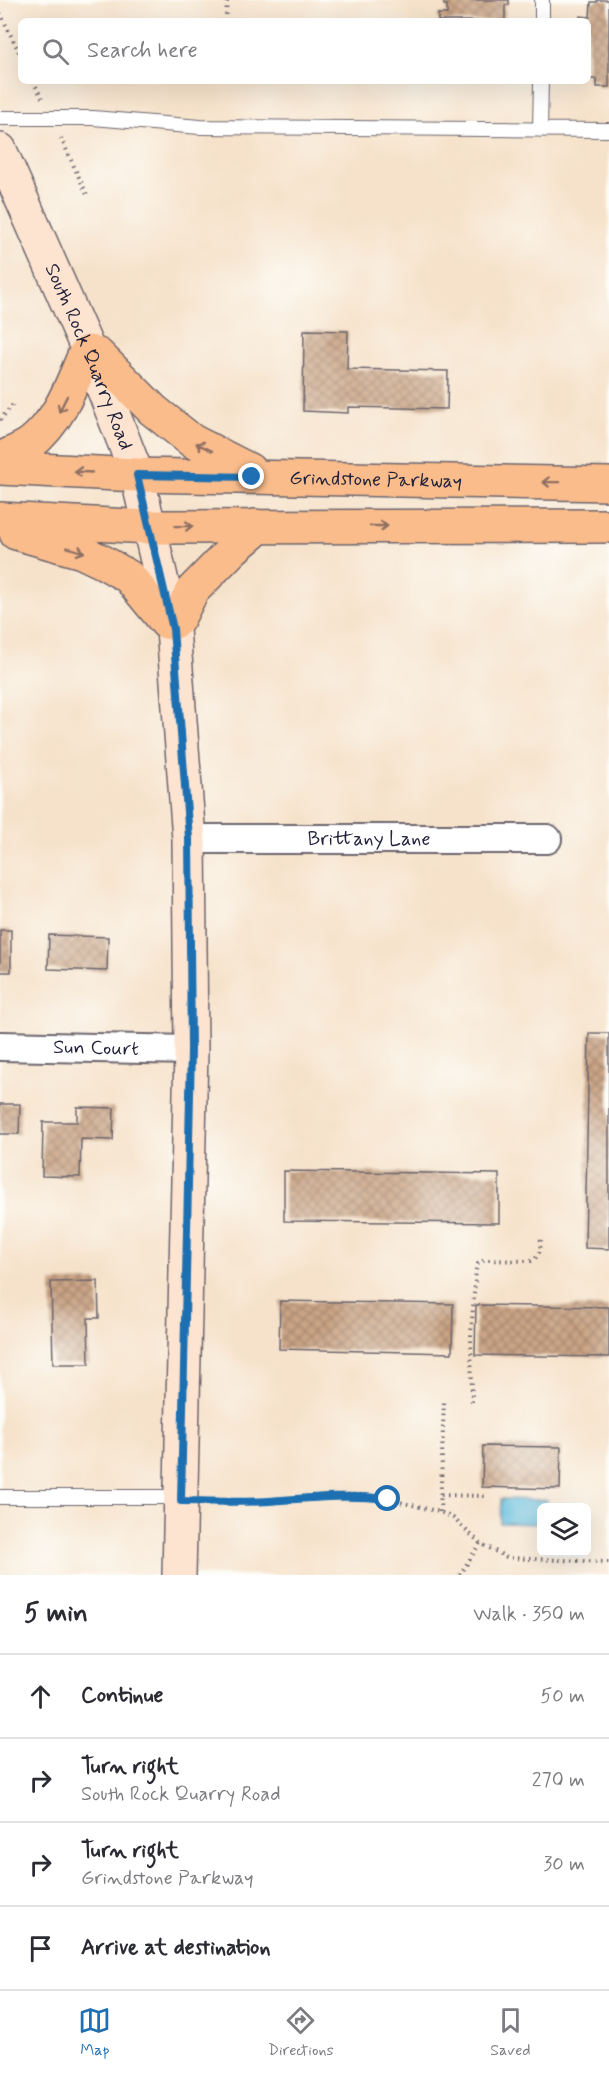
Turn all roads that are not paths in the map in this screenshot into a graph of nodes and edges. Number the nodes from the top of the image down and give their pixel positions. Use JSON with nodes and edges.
{"nodes":[{"id":1,"x":542,"y":0,"type":"edge"},
{"id":2,"x":542,"y":18,"type":"edge"},
{"id":3,"x":541,"y":84,"type":"edge"},
{"id":4,"x":0,"y":118,"type":"edge"},
{"id":5,"x":540,"y":130,"type":"junction"},
{"id":6,"x":609,"y":130,"type":"edge"},
{"id":7,"x":0,"y":150,"type":"edge"},
{"id":8,"x":89,"y":352,"type":"junction"},
{"id":9,"x":0,"y":459,"type":"edge"},
{"id":10,"x":0,"y":468,"type":"edge"},
{"id":11,"x":137,"y":475,"type":"junction"},
{"id":12,"x":252,"y":477,"type":"junction"},
{"id":13,"x":609,"y":484,"type":"edge"},
{"id":14,"x":0,"y":519,"type":"edge"},
{"id":15,"x":255,"y":526,"type":"junction"},
{"id":16,"x":609,"y":526,"type":"edge"},
{"id":17,"x":0,"y":527,"type":"edge"},
{"id":18,"x":149,"y":527,"type":"junction"},
{"id":19,"x":172,"y":623,"type":"junction"},
{"id":20,"x":189,"y":838,"type":"junction"},
{"id":21,"x":547,"y":838,"type":"dead end"},
{"id":22,"x":0,"y":1046,"type":"edge"},
{"id":23,"x":191,"y":1050,"type":"junction"},
{"id":24,"x":0,"y":1497,"type":"edge"},
{"id":25,"x":181,"y":1499,"type":"junction"},
{"id":26,"x":179,"y":1575,"type":"edge"}],
"edges":[{"from":1,"to":2,"type":"lane"},
{"from":3,"to":5,"type":"lane"},
{"from":4,"to":5,"type":"lane"},
{"from":5,"to":6,"type":"lane"},
{"from":7,"to":8,"type":"street","name":"South Rock Quarry Road"},
{"from":8,"to":9,"type":"main road","one_way":true},
{"from":8,"to":11,"type":"street","name":"South Rock Quarry Road"},
{"from":12,"to":8,"type":"main road","one_way":true},
{"from":11,"to":10,"type":"main road","name":"Grindstone Parkway","one_way":true},
{"from":11,"to":12,"type":"main road","name":"Grindstone Parkway"},
{"from":11,"to":18,"type":"street","name":"South Rock Quarry Road"},
{"from":13,"to":12,"type":"main road","name":"Grindstone Parkway","one_way":true},
{"from":14,"to":18,"type":"main road"},
{"from":15,"to":16,"type":"main road","one_way":true},
{"from":18,"to":15,"type":"main road","one_way":true},
{"from":15,"to":19,"type":"main road"},
{"from":17,"to":19,"type":"main road","one_way":true},
{"from":18,"to":19,"type":"street","name":"South Rock Quarry Road"},
{"from":19,"to":20,"type":"street","name":"South Rock Quarry Road"},
{"from":20,"to":21,"type":"street","name":"Brittany Lane"},
{"from":20,"to":23,"type":"street","name":"South Rock Quarry Road"},
{"from":22,"to":23,"type":"street","name":"Sun Court"},
{"from":23,"to":25,"type":"street","name":"South Rock Quarry Road"},
{"from":24,"to":25,"type":"lane"},
{"from":25,"to":26,"type":"street","name":"South Rock Quarry Road"}]}
